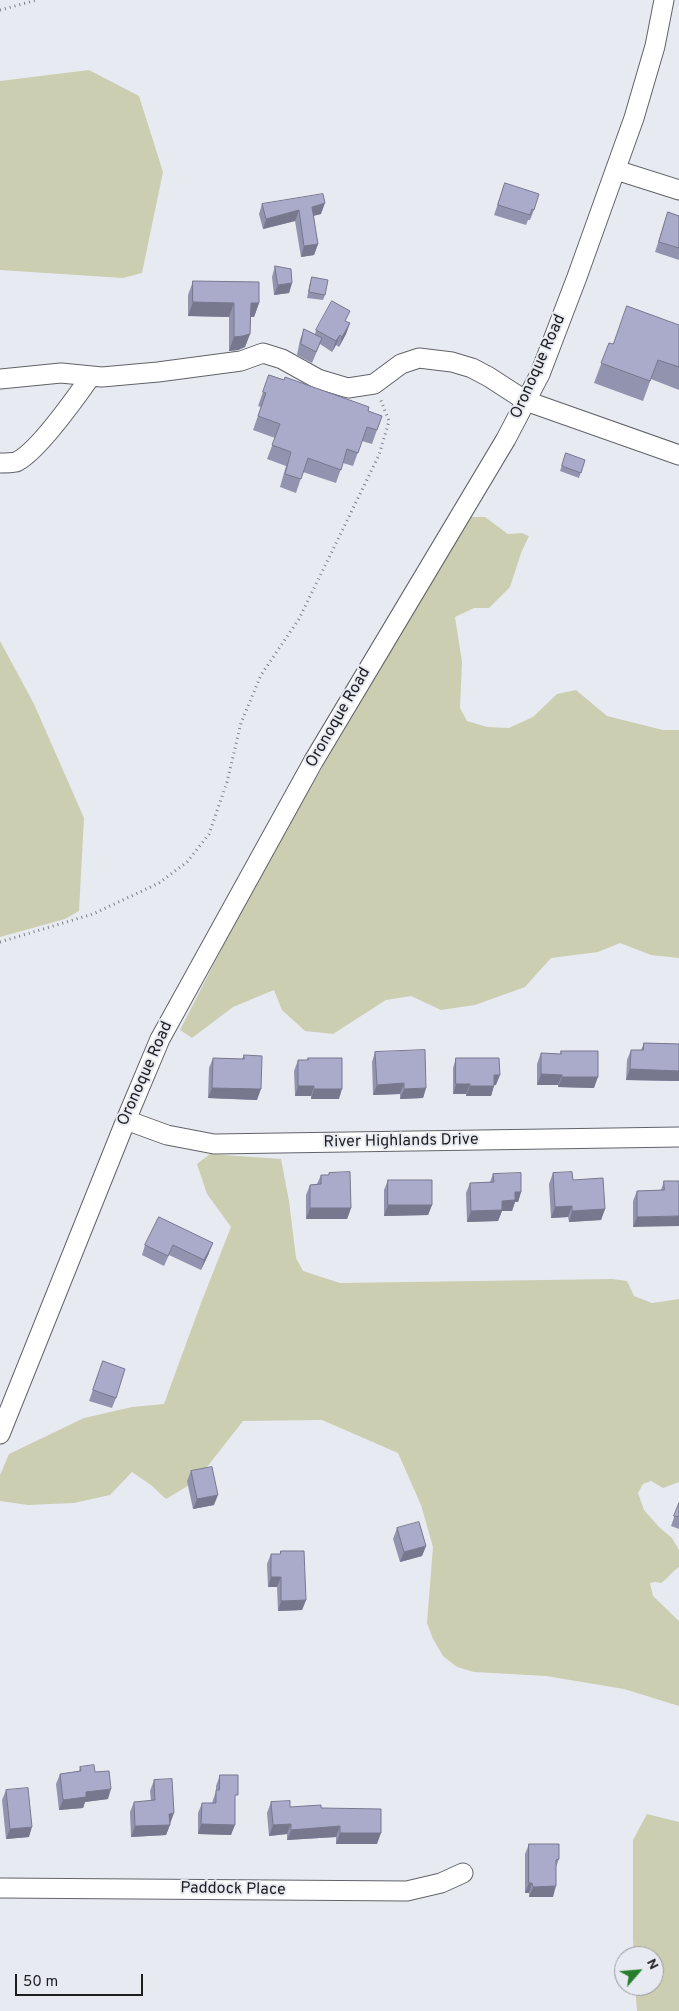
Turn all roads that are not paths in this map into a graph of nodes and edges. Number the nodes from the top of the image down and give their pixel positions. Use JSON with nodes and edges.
{"nodes":[{"id":1,"x":664,"y":0,"type":"edge"},
{"id":2,"x":616,"y":170,"type":"junction"},
{"id":3,"x":679,"y":190,"type":"edge"},
{"id":4,"x":91,"y":376,"type":"junction"},
{"id":5,"x":0,"y":379,"type":"edge"},
{"id":6,"x":526,"y":401,"type":"junction"},
{"id":7,"x":679,"y":455,"type":"edge"},
{"id":8,"x":0,"y":464,"type":"edge"},
{"id":9,"x":126,"y":1120,"type":"junction"},
{"id":10,"x":679,"y":1137,"type":"edge"},
{"id":11,"x":0,"y":1434,"type":"edge"},
{"id":12,"x":463,"y":1873,"type":"dead end"},
{"id":13,"x":0,"y":1888,"type":"edge"}],
"edges":[{"from":1,"to":2,"type":"street","name":"Oronoque Road"},
{"from":2,"to":3,"type":"street"},
{"from":2,"to":6,"type":"street","name":"Oronoque Road"},
{"from":4,"to":5,"type":"street"},
{"from":4,"to":6,"type":"street"},
{"from":4,"to":8,"type":"street"},
{"from":6,"to":7,"type":"street"},
{"from":6,"to":9,"type":"street","name":"Oronoque Road"},
{"from":9,"to":10,"type":"street","name":"River Highlands Drive"},
{"from":9,"to":11,"type":"street","name":"Oronoque Road"},
{"from":12,"to":13,"type":"street","name":"Paddock Place"}]}
